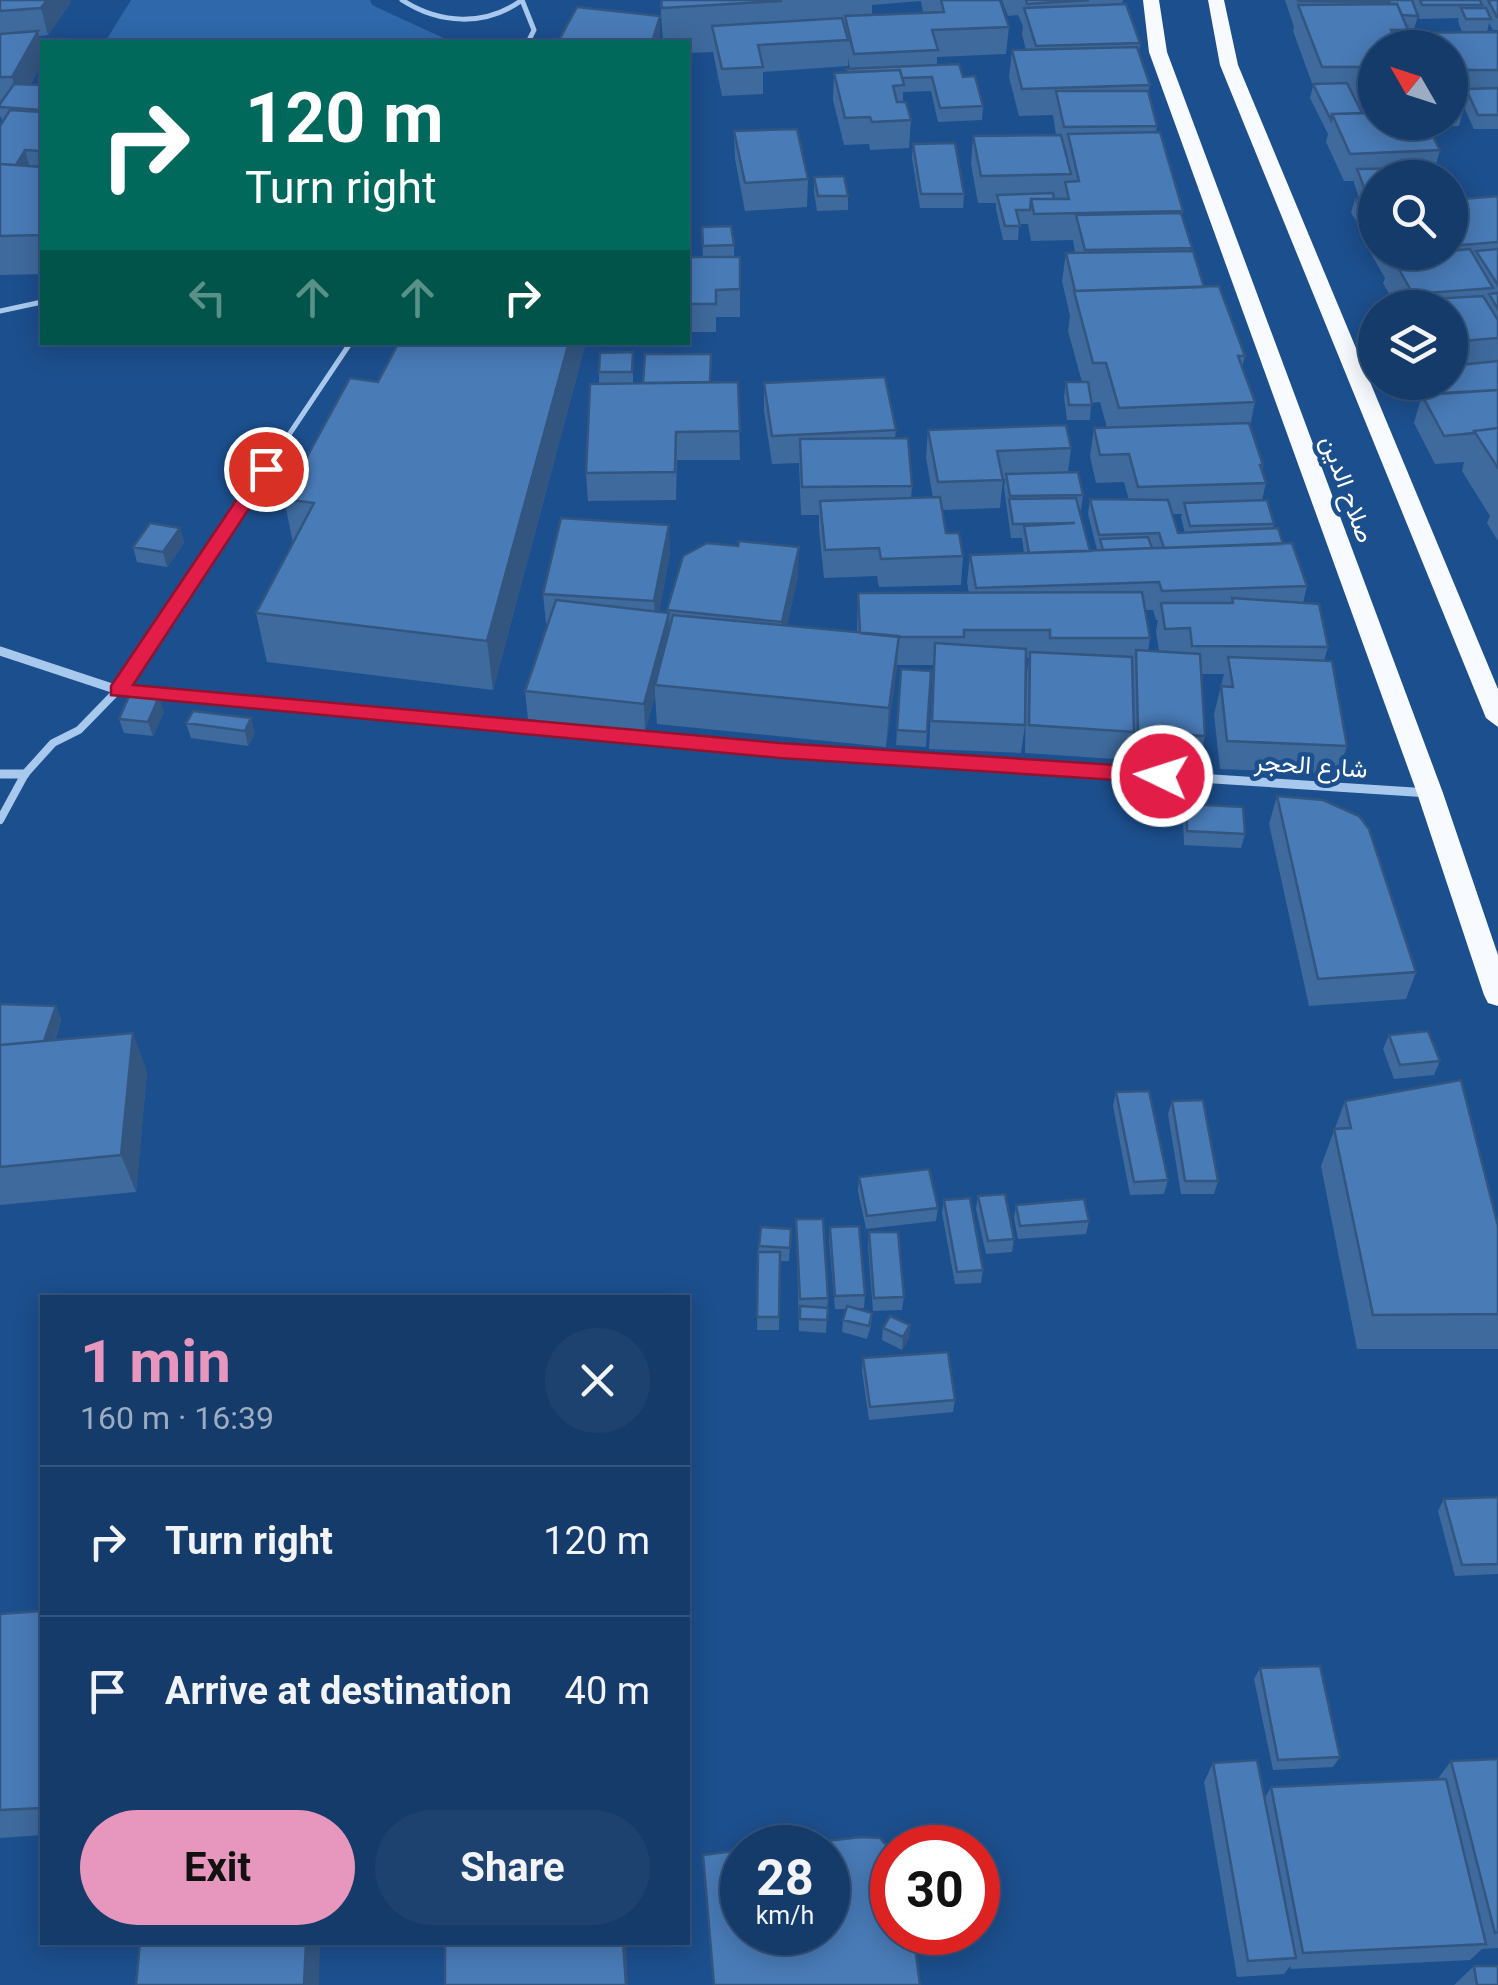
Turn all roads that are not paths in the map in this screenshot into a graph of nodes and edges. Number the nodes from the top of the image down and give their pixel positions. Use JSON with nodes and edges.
{"nodes":[{"id":1,"x":402,"y":0,"type":"edge"},
{"id":2,"x":522,"y":0,"type":"edge"},
{"id":3,"x":1152,"y":0,"type":"edge"},
{"id":4,"x":1216,"y":0,"type":"edge"},
{"id":5,"x":529,"y":40,"type":"edge"},
{"id":6,"x":40,"y":302,"type":"edge"},
{"id":7,"x":0,"y":311,"type":"edge"},
{"id":8,"x":349,"y":345,"type":"edge"},
{"id":9,"x":0,"y":651,"type":"edge"},
{"id":10,"x":1489,"y":676,"type":"edge"},
{"id":11,"x":118,"y":690,"type":"junction"},
{"id":12,"x":1498,"y":718,"type":"edge"},
{"id":13,"x":0,"y":774,"type":"edge"},
{"id":14,"x":25,"y":774,"type":"junction"},
{"id":15,"x":1430,"y":793,"type":"junction"},
{"id":16,"x":0,"y":820,"type":"edge"},
{"id":17,"x":1498,"y":996,"type":"edge"}],
"edges":[{"from":1,"to":2,"type":"lane"},
{"from":2,"to":5,"type":"lane"},
{"from":3,"to":15,"type":"highway","name":"صلاح الدين"},
{"from":4,"to":10,"type":"highway","name":"صلاح الدين"},
{"from":6,"to":7,"type":"lane"},
{"from":8,"to":11,"type":"lane"},
{"from":9,"to":11,"type":"street","name":"شارع الحجر"},
{"from":10,"to":12,"type":"highway","name":"صلاح الدين"},
{"from":11,"to":14,"type":"lane"},
{"from":11,"to":15,"type":"street","name":"شارع الحجر"},
{"from":13,"to":14,"type":"street"},
{"from":14,"to":16,"type":"lane"},
{"from":15,"to":17,"type":"highway","name":"صلاح الدين"}]}
